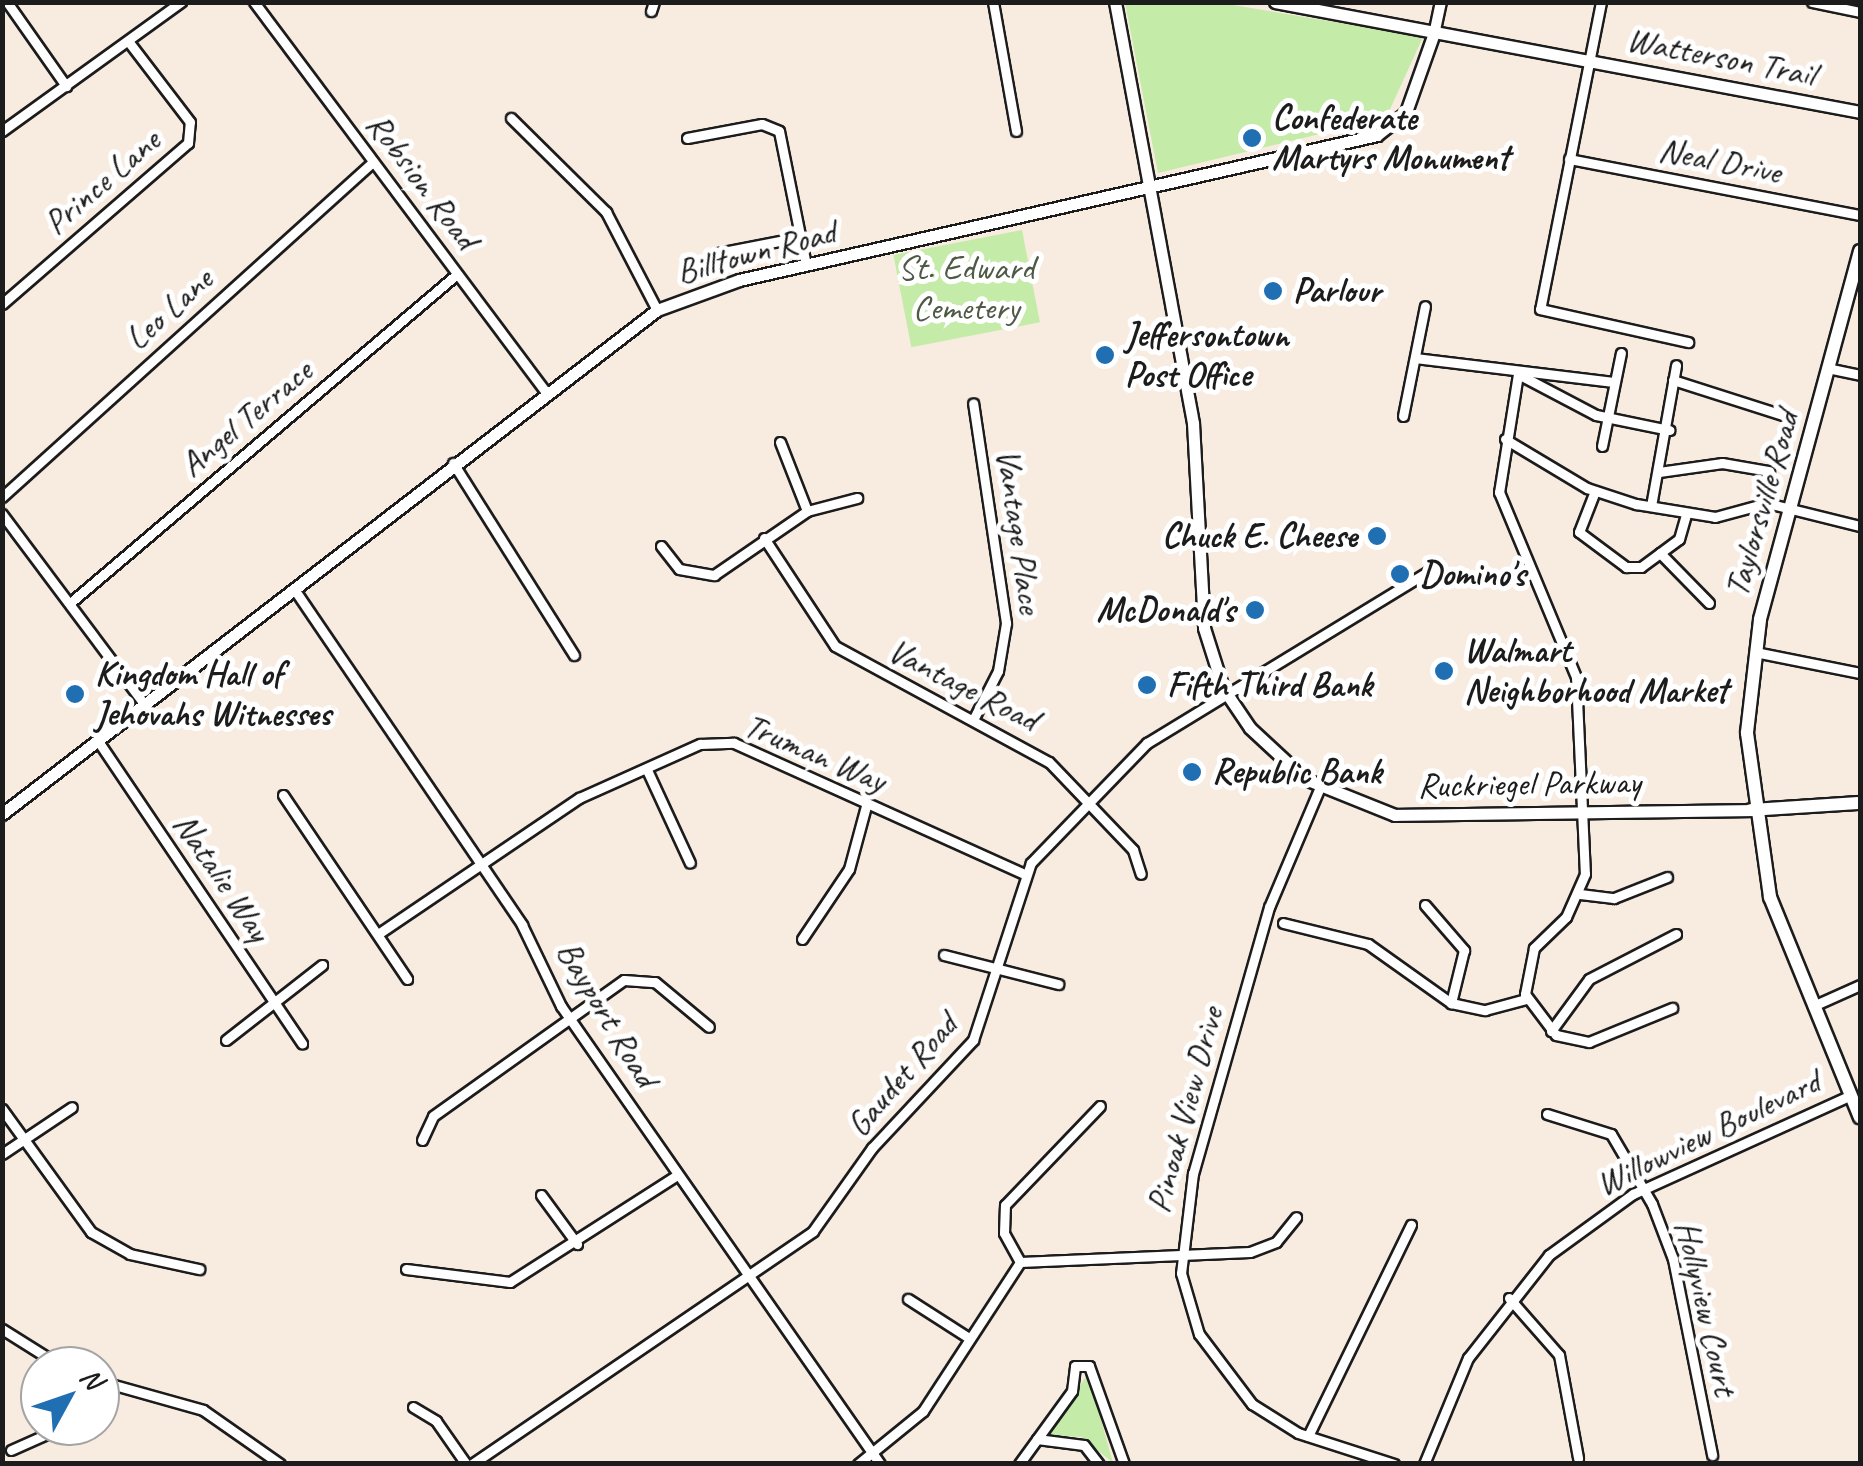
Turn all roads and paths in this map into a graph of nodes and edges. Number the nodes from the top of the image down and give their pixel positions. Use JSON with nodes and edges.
{"nodes":[{"id":1,"x":7,"y":2,"type":"edge"},
{"id":2,"x":181,"y":2,"type":"edge"},
{"id":3,"x":254,"y":2,"type":"edge"},
{"id":4,"x":993,"y":2,"type":"edge"},
{"id":5,"x":1116,"y":2,"type":"edge"},
{"id":6,"x":1275,"y":2,"type":"edge"},
{"id":7,"x":1440,"y":2,"type":"edge"},
{"id":8,"x":1600,"y":2,"type":"edge"},
{"id":9,"x":1812,"y":2,"type":"edge"},
{"id":10,"x":1860,"y":12,"type":"edge"},
{"id":11,"x":1435,"y":30,"type":"junction"},
{"id":12,"x":128,"y":40,"type":"junction"},
{"id":13,"x":1588,"y":60,"type":"junction"},
{"id":14,"x":66,"y":86,"type":"junction"},
{"id":15,"x":1860,"y":112,"type":"edge"},
{"id":16,"x":510,"y":118,"type":"dead end"},
{"id":17,"x":2,"y":131,"type":"edge"},
{"id":18,"x":1016,"y":131,"type":"dead end"},
{"id":19,"x":687,"y":138,"type":"dead end"},
{"id":20,"x":1570,"y":160,"type":"junction"},
{"id":21,"x":373,"y":162,"type":"junction"},
{"id":22,"x":1150,"y":191,"type":"junction"},
{"id":23,"x":1860,"y":214,"type":"edge"},
{"id":24,"x":800,"y":237,"type":"junction"},
{"id":25,"x":1860,"y":251,"type":"edge"},
{"id":26,"x":713,"y":254,"type":"dead end"},
{"id":27,"x":806,"y":265,"type":"junction"},
{"id":28,"x":457,"y":274,"type":"junction"},
{"id":29,"x":2,"y":304,"type":"edge"},
{"id":30,"x":1425,"y":306,"type":"dead end"},
{"id":31,"x":657,"y":310,"type":"junction"},
{"id":32,"x":1688,"y":342,"type":"dead end"},
{"id":33,"x":1621,"y":353,"type":"dead end"},
{"id":34,"x":1415,"y":358,"type":"junction"},
{"id":35,"x":1676,"y":365,"type":"dead end"},
{"id":36,"x":1832,"y":369,"type":"junction"},
{"id":37,"x":1518,"y":374,"type":"junction"},
{"id":38,"x":1860,"y":375,"type":"edge"},
{"id":39,"x":1672,"y":380,"type":"junction"},
{"id":40,"x":1614,"y":382,"type":"junction"},
{"id":41,"x":545,"y":391,"type":"junction"},
{"id":42,"x":974,"y":403,"type":"dead end"},
{"id":43,"x":1783,"y":415,"type":"dead end"},
{"id":44,"x":1403,"y":416,"type":"dead end"},
{"id":45,"x":1607,"y":416,"type":"junction"},
{"id":46,"x":1669,"y":430,"type":"junction"},
{"id":47,"x":1505,"y":439,"type":"junction"},
{"id":48,"x":780,"y":442,"type":"dead end"},
{"id":49,"x":1602,"y":446,"type":"dead end"},
{"id":50,"x":453,"y":463,"type":"junction"},
{"id":51,"x":1769,"y":471,"type":"dead end"},
{"id":52,"x":1659,"y":472,"type":"junction"},
{"id":53,"x":1595,"y":492,"type":"junction"},
{"id":54,"x":2,"y":497,"type":"edge"},
{"id":55,"x":857,"y":498,"type":"dead end"},
{"id":56,"x":1651,"y":506,"type":"junction"},
{"id":57,"x":808,"y":511,"type":"junction"},
{"id":58,"x":1790,"y":512,"type":"junction"},
{"id":59,"x":2,"y":514,"type":"edge"},
{"id":60,"x":1686,"y":514,"type":"junction"},
{"id":61,"x":1860,"y":526,"type":"edge"},
{"id":62,"x":764,"y":538,"type":"junction"},
{"id":63,"x":661,"y":546,"type":"dead end"},
{"id":64,"x":1660,"y":553,"type":"junction"},
{"id":65,"x":1439,"y":565,"type":"dead end"},
{"id":66,"x":294,"y":589,"type":"junction"},
{"id":67,"x":70,"y":603,"type":"junction"},
{"id":68,"x":1709,"y":603,"type":"dead end"},
{"id":69,"x":1755,"y":652,"type":"junction"},
{"id":70,"x":574,"y":654,"type":"dead end"},
{"id":71,"x":1860,"y":672,"type":"edge"},
{"id":72,"x":1225,"y":692,"type":"junction"},
{"id":73,"x":144,"y":704,"type":"junction"},
{"id":74,"x":973,"y":720,"type":"junction"},
{"id":75,"x":98,"y":741,"type":"junction"},
{"id":76,"x":647,"y":770,"type":"junction"},
{"id":77,"x":1320,"y":787,"type":"junction"},
{"id":78,"x":284,"y":795,"type":"dead end"},
{"id":79,"x":1090,"y":799,"type":"junction"},
{"id":80,"x":1860,"y":804,"type":"edge"},
{"id":81,"x":866,"y":806,"type":"junction"},
{"id":82,"x":1751,"y":810,"type":"junction"},
{"id":83,"x":2,"y":814,"type":"edge"},
{"id":84,"x":1584,"y":814,"type":"junction"},
{"id":85,"x":690,"y":862,"type":"dead end"},
{"id":86,"x":481,"y":864,"type":"junction"},
{"id":87,"x":1024,"y":874,"type":"junction"},
{"id":88,"x":1140,"y":874,"type":"dead end"},
{"id":89,"x":1668,"y":878,"type":"dead end"},
{"id":90,"x":1580,"y":894,"type":"junction"},
{"id":91,"x":1426,"y":904,"type":"dead end"},
{"id":92,"x":1283,"y":923,"type":"dead end"},
{"id":93,"x":378,"y":934,"type":"junction"},
{"id":94,"x":1676,"y":934,"type":"dead end"},
{"id":95,"x":802,"y":938,"type":"dead end"},
{"id":96,"x":944,"y":955,"type":"dead end"},
{"id":97,"x":322,"y":966,"type":"dead end"},
{"id":98,"x":1001,"y":970,"type":"junction"},
{"id":99,"x":407,"y":979,"type":"dead end"},
{"id":100,"x":1058,"y":984,"type":"dead end"},
{"id":101,"x":1860,"y":985,"type":"edge"},
{"id":102,"x":1526,"y":1000,"type":"junction"},
{"id":103,"x":274,"y":1002,"type":"junction"},
{"id":104,"x":1450,"y":1003,"type":"junction"},
{"id":105,"x":1811,"y":1007,"type":"junction"},
{"id":106,"x":1672,"y":1008,"type":"dead end"},
{"id":107,"x":569,"y":1017,"type":"junction"},
{"id":108,"x":709,"y":1027,"type":"dead end"},
{"id":109,"x":1551,"y":1031,"type":"junction"},
{"id":110,"x":226,"y":1040,"type":"dead end"},
{"id":111,"x":302,"y":1044,"type":"dead end"},
{"id":112,"x":1850,"y":1095,"type":"junction"},
{"id":113,"x":72,"y":1106,"type":"dead end"},
{"id":114,"x":1100,"y":1106,"type":"dead end"},
{"id":115,"x":2,"y":1109,"type":"edge"},
{"id":116,"x":1546,"y":1114,"type":"dead end"},
{"id":117,"x":1860,"y":1117,"type":"edge"},
{"id":118,"x":23,"y":1140,"type":"junction"},
{"id":119,"x":422,"y":1140,"type":"dead end"},
{"id":120,"x":2,"y":1154,"type":"edge"},
{"id":121,"x":676,"y":1175,"type":"junction"},
{"id":122,"x":1644,"y":1188,"type":"junction"},
{"id":123,"x":541,"y":1195,"type":"dead end"},
{"id":124,"x":1296,"y":1217,"type":"dead end"},
{"id":125,"x":1411,"y":1226,"type":"dead end"},
{"id":126,"x":577,"y":1244,"type":"junction"},
{"id":127,"x":1180,"y":1254,"type":"junction"},
{"id":128,"x":1020,"y":1262,"type":"junction"},
{"id":129,"x":199,"y":1269,"type":"dead end"},
{"id":130,"x":406,"y":1269,"type":"dead end"},
{"id":131,"x":747,"y":1277,"type":"junction"},
{"id":132,"x":1509,"y":1298,"type":"junction"},
{"id":133,"x":908,"y":1299,"type":"dead end"},
{"id":134,"x":2,"y":1329,"type":"edge"},
{"id":135,"x":969,"y":1338,"type":"junction"},
{"id":136,"x":29,"y":1346,"type":"edge"},
{"id":137,"x":120,"y":1387,"type":"edge"},
{"id":138,"x":413,"y":1407,"type":"dead end"},
{"id":139,"x":1308,"y":1436,"type":"junction"},
{"id":140,"x":1037,"y":1439,"type":"junction"},
{"id":141,"x":20,"y":1446,"type":"edge"},
{"id":142,"x":11,"y":1450,"type":"dead end"},
{"id":143,"x":870,"y":1453,"type":"junction"},
{"id":144,"x":1712,"y":1454,"type":"dead end"},
{"id":145,"x":1578,"y":1458,"type":"dead end"},
{"id":146,"x":280,"y":1464,"type":"edge"},
{"id":147,"x":469,"y":1464,"type":"edge"},
{"id":148,"x":858,"y":1464,"type":"edge"},
{"id":149,"x":880,"y":1464,"type":"edge"},
{"id":150,"x":1020,"y":1464,"type":"edge"},
{"id":151,"x":1099,"y":1464,"type":"edge"},
{"id":152,"x":1124,"y":1464,"type":"edge"},
{"id":153,"x":1394,"y":1464,"type":"edge"},
{"id":154,"x":1424,"y":1464,"type":"edge"}],
"edges":[{"from":1,"to":14,"type":"street"},
{"from":2,"to":12,"type":"street"},
{"from":3,"to":21,"type":"street","name":"Robsion Road"},
{"from":4,"to":18,"type":"street"},
{"from":5,"to":22,"type":"main road","name":"Ruckriegel Parkway"},
{"from":6,"to":11,"type":"main road","name":"Watterson Trail"},
{"from":7,"to":11,"type":"street"},
{"from":8,"to":13,"type":"street"},
{"from":9,"to":10,"type":"street"},
{"from":11,"to":13,"type":"main road","name":"Watterson Trail"},
{"from":11,"to":22,"type":"main road","name":"Billtown Road"},
{"from":12,"to":14,"type":"street"},
{"from":12,"to":29,"type":"street","name":"Prince Lane"},
{"from":13,"to":15,"type":"main road","name":"Watterson Trail"},
{"from":13,"to":20,"type":"street"},
{"from":14,"to":17,"type":"street"},
{"from":16,"to":31,"type":"street"},
{"from":19,"to":24,"type":"street"},
{"from":20,"to":23,"type":"street","name":"Neal Drive"},
{"from":20,"to":32,"type":"street"},
{"from":21,"to":28,"type":"street","name":"Robsion Road"},
{"from":21,"to":54,"type":"street","name":"Leo Lane"},
{"from":22,"to":27,"type":"main road","name":"Billtown Road"},
{"from":22,"to":72,"type":"main road","name":"Ruckriegel Parkway"},
{"from":24,"to":26,"type":"street"},
{"from":24,"to":27,"type":"street"},
{"from":25,"to":36,"type":"main road","name":"Taylorsville Road"},
{"from":27,"to":31,"type":"main road","name":"Billtown Road"},
{"from":28,"to":41,"type":"street","name":"Robsion Road"},
{"from":28,"to":67,"type":"street","name":"Angel Terrace"},
{"from":30,"to":34,"type":"street"},
{"from":31,"to":41,"type":"main road","name":"Billtown Road"},
{"from":33,"to":40,"type":"street"},
{"from":34,"to":37,"type":"street"},
{"from":34,"to":44,"type":"street"},
{"from":35,"to":39,"type":"street"},
{"from":36,"to":38,"type":"street"},
{"from":36,"to":58,"type":"main road","name":"Taylorsville Road"},
{"from":37,"to":40,"type":"street"},
{"from":37,"to":45,"type":"street"},
{"from":37,"to":47,"type":"street"},
{"from":39,"to":43,"type":"street"},
{"from":39,"to":46,"type":"street"},
{"from":40,"to":45,"type":"street"},
{"from":41,"to":50,"type":"main road","name":"Billtown Road"},
{"from":42,"to":74,"type":"street","name":"Vantage Place"},
{"from":45,"to":46,"type":"street"},
{"from":45,"to":49,"type":"street"},
{"from":46,"to":52,"type":"street"},
{"from":47,"to":53,"type":"street"},
{"from":47,"to":84,"type":"street"},
{"from":48,"to":57,"type":"street"},
{"from":50,"to":66,"type":"main road","name":"Billtown Road"},
{"from":50,"to":70,"type":"street"},
{"from":51,"to":52,"type":"street"},
{"from":52,"to":56,"type":"street"},
{"from":53,"to":56,"type":"street"},
{"from":53,"to":64,"type":"street"},
{"from":55,"to":57,"type":"street"},
{"from":56,"to":60,"type":"street"},
{"from":57,"to":62,"type":"street"},
{"from":58,"to":60,"type":"street"},
{"from":58,"to":61,"type":"street"},
{"from":58,"to":69,"type":"main road","name":"Taylorsville Road"},
{"from":59,"to":67,"type":"street"},
{"from":60,"to":64,"type":"street"},
{"from":62,"to":63,"type":"street"},
{"from":62,"to":74,"type":"street","name":"Vantage Road"},
{"from":64,"to":68,"type":"street"},
{"from":65,"to":72,"type":"street","name":"Gaudet Road"},
{"from":66,"to":73,"type":"main road","name":"Billtown Road"},
{"from":66,"to":86,"type":"street","name":"Bayport Road"},
{"from":67,"to":73,"type":"street"},
{"from":69,"to":71,"type":"street"},
{"from":69,"to":82,"type":"main road","name":"Taylorsville Road"},
{"from":72,"to":77,"type":"main road","name":"Ruckriegel Parkway"},
{"from":72,"to":79,"type":"street","name":"Gaudet Road"},
{"from":73,"to":75,"type":"main road","name":"Billtown Road"},
{"from":74,"to":79,"type":"street","name":"Vantage Road"},
{"from":75,"to":83,"type":"main road","name":"Billtown Road"},
{"from":75,"to":103,"type":"street","name":"Natalie Way"},
{"from":76,"to":81,"type":"street","name":"Truman Way"},
{"from":76,"to":85,"type":"street"},
{"from":76,"to":86,"type":"street","name":"Truman Way"},
{"from":77,"to":84,"type":"main road","name":"Ruckriegel Parkway"},
{"from":77,"to":127,"type":"street","name":"Pinoak View Drive"},
{"from":78,"to":93,"type":"street"},
{"from":79,"to":87,"type":"street","name":"Gaudet Road"},
{"from":79,"to":88,"type":"street","name":"Vantage Road"},
{"from":80,"to":82,"type":"main road","name":"Ruckriegel Parkway"},
{"from":81,"to":87,"type":"street","name":"Truman Way"},
{"from":81,"to":95,"type":"street"},
{"from":82,"to":84,"type":"main road","name":"Ruckriegel Parkway"},
{"from":82,"to":105,"type":"main road","name":"Taylorsville Road"},
{"from":84,"to":90,"type":"street"},
{"from":86,"to":93,"type":"street","name":"Truman Way"},
{"from":86,"to":107,"type":"street","name":"Bayport Road"},
{"from":87,"to":98,"type":"street","name":"Gaudet Road"},
{"from":89,"to":90,"type":"street"},
{"from":90,"to":102,"type":"street"},
{"from":91,"to":104,"type":"street"},
{"from":92,"to":104,"type":"street"},
{"from":93,"to":99,"type":"street"},
{"from":94,"to":109,"type":"street"},
{"from":96,"to":98,"type":"street"},
{"from":97,"to":103,"type":"street"},
{"from":98,"to":100,"type":"street"},
{"from":98,"to":131,"type":"street","name":"Gaudet Road"},
{"from":101,"to":105,"type":"street"},
{"from":102,"to":104,"type":"street"},
{"from":102,"to":109,"type":"street"},
{"from":103,"to":110,"type":"street"},
{"from":103,"to":111,"type":"street","name":"Natalie Way"},
{"from":105,"to":112,"type":"main road","name":"Taylorsville Road"},
{"from":106,"to":109,"type":"street"},
{"from":107,"to":108,"type":"street"},
{"from":107,"to":119,"type":"street"},
{"from":107,"to":121,"type":"street","name":"Bayport Road"},
{"from":112,"to":117,"type":"main road","name":"Taylorsville Road"},
{"from":112,"to":122,"type":"street","name":"Willowview Boulevard"},
{"from":113,"to":118,"type":"street"},
{"from":114,"to":128,"type":"street"},
{"from":115,"to":118,"type":"street"},
{"from":116,"to":122,"type":"street","name":"Hollyview Court"},
{"from":118,"to":120,"type":"street"},
{"from":118,"to":129,"type":"street"},
{"from":121,"to":126,"type":"street"},
{"from":121,"to":131,"type":"street","name":"Bayport Road"},
{"from":122,"to":132,"type":"street","name":"Willowview Boulevard"},
{"from":122,"to":144,"type":"street","name":"Hollyview Court"},
{"from":123,"to":126,"type":"street"},
{"from":124,"to":127,"type":"street"},
{"from":125,"to":139,"type":"street"},
{"from":126,"to":130,"type":"street"},
{"from":127,"to":128,"type":"street"},
{"from":127,"to":139,"type":"street","name":"Pinoak View Drive"},
{"from":128,"to":135,"type":"street"},
{"from":131,"to":143,"type":"street","name":"Bayport Road"},
{"from":131,"to":147,"type":"street","name":"Gaudet Road"},
{"from":132,"to":145,"type":"street"},
{"from":132,"to":154,"type":"street","name":"Willowview Boulevard"},
{"from":133,"to":135,"type":"street"},
{"from":134,"to":136,"type":"street"},
{"from":135,"to":143,"type":"street"},
{"from":137,"to":146,"type":"street"},
{"from":138,"to":147,"type":"street"},
{"from":139,"to":153,"type":"street","name":"Pinoak View Drive"},
{"from":140,"to":150,"type":"street"},
{"from":140,"to":151,"type":"street"},
{"from":140,"to":152,"type":"street"},
{"from":141,"to":142,"type":"street"},
{"from":143,"to":148,"type":"street"},
{"from":143,"to":149,"type":"street","name":"Bayport Road"}]}
